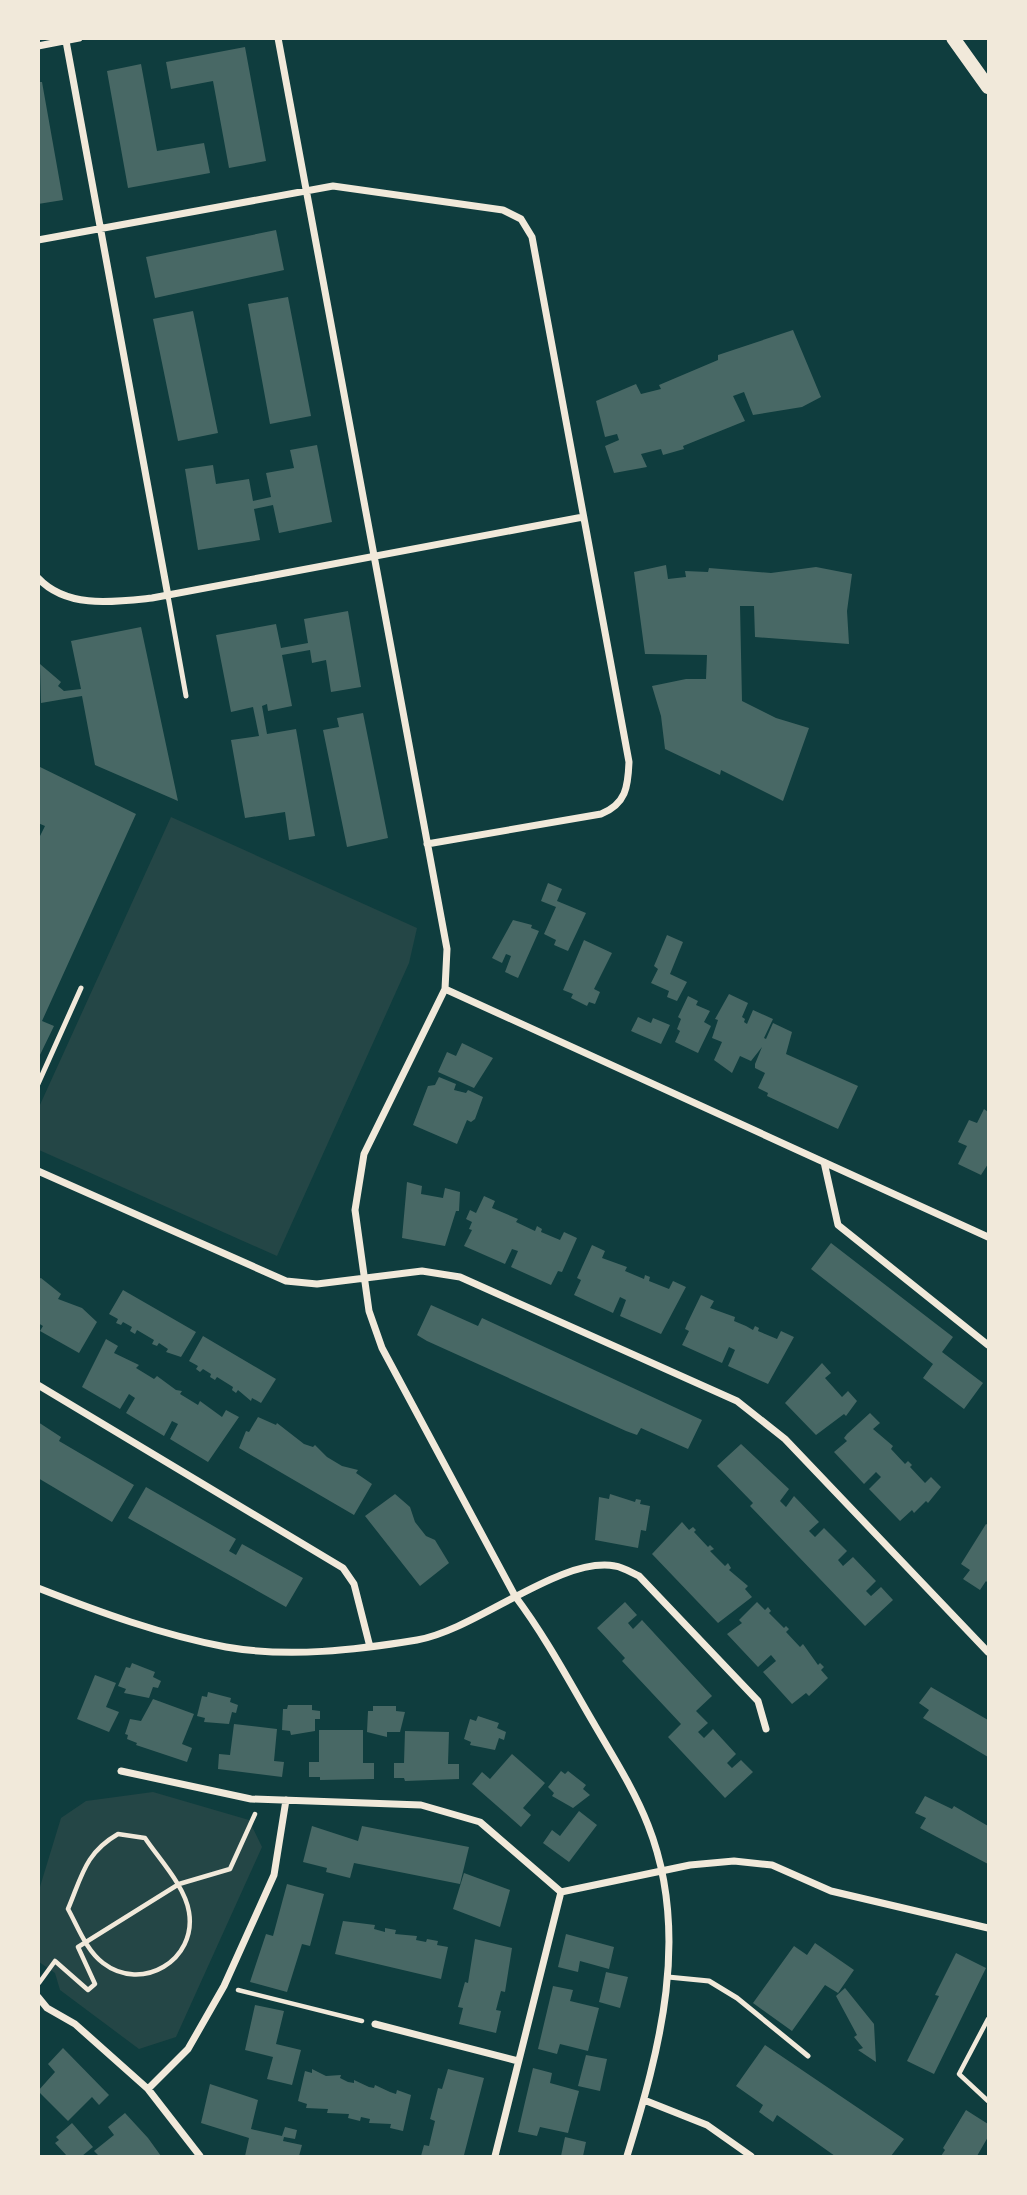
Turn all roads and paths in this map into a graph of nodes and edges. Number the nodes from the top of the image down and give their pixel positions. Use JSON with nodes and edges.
{"nodes":[{"id":1,"x":79,"y":38,"type":"edge"},
{"id":2,"x":278,"y":38,"type":"edge"},
{"id":3,"x":953,"y":38,"type":"edge"},
{"id":4,"x":66,"y":41,"type":"junction"},
{"id":5,"x":38,"y":46,"type":"edge"},
{"id":6,"x":989,"y":87,"type":"edge"},
{"id":7,"x":307,"y":188,"type":"junction"},
{"id":8,"x":99,"y":228,"type":"junction"},
{"id":9,"x":38,"y":240,"type":"edge"},
{"id":10,"x":583,"y":517,"type":"junction"},
{"id":11,"x":374,"y":556,"type":"junction"},
{"id":12,"x":38,"y":578,"type":"edge"},
{"id":13,"x":168,"y":596,"type":"junction"},
{"id":14,"x":186,"y":696,"type":"dead end"},
{"id":15,"x":427,"y":844,"type":"junction"},
{"id":16,"x":81,"y":988,"type":"dead end"},
{"id":17,"x":445,"y":989,"type":"junction"},
{"id":18,"x":38,"y":1084,"type":"edge"},
{"id":19,"x":824,"y":1162,"type":"junction"},
{"id":20,"x":38,"y":1171,"type":"edge"},
{"id":21,"x":989,"y":1237,"type":"edge"},
{"id":22,"x":363,"y":1278,"type":"junction"},
{"id":23,"x":989,"y":1345,"type":"edge"},
{"id":24,"x":38,"y":1385,"type":"edge"},
{"id":25,"x":38,"y":1588,"type":"edge"},
{"id":26,"x":515,"y":1596,"type":"junction"},
{"id":27,"x":370,"y":1647,"type":"junction"},
{"id":28,"x":989,"y":1652,"type":"edge"},
{"id":29,"x":766,"y":1729,"type":"dead end"},
{"id":30,"x":121,"y":1771,"type":"dead end"},
{"id":31,"x":261,"y":1799,"type":"junction"},
{"id":32,"x":286,"y":1800,"type":"junction"},
{"id":33,"x":660,"y":1872,"type":"junction"},
{"id":34,"x":177,"y":1885,"type":"junction"},
{"id":35,"x":561,"y":1892,"type":"junction"},
{"id":36,"x":989,"y":1928,"type":"edge"},
{"id":37,"x":86,"y":1942,"type":"junction"},
{"id":38,"x":668,"y":1977,"type":"junction"},
{"id":39,"x":38,"y":1984,"type":"edge"},
{"id":40,"x":223,"y":1986,"type":"junction"},
{"id":41,"x":38,"y":1997,"type":"edge"},
{"id":42,"x":989,"y":2019,"type":"edge"},
{"id":43,"x":375,"y":2024,"type":"joint"},
{"id":44,"x":808,"y":2056,"type":"dead end"},
{"id":45,"x":518,"y":2061,"type":"junction"},
{"id":46,"x":148,"y":2090,"type":"junction"},
{"id":47,"x":644,"y":2100,"type":"junction"},
{"id":48,"x":989,"y":2101,"type":"edge"},
{"id":49,"x":200,"y":2157,"type":"edge"},
{"id":50,"x":495,"y":2157,"type":"edge"},
{"id":51,"x":627,"y":2157,"type":"edge"},
{"id":52,"x":751,"y":2157,"type":"edge"}],
"edges":[{"from":1,"to":4,"type":"street"},
{"from":2,"to":7,"type":"street"},
{"from":3,"to":6,"type":"main road"},
{"from":4,"to":5,"type":"street"},
{"from":4,"to":8,"type":"street"},
{"from":7,"to":8,"type":"street"},
{"from":7,"to":10,"type":"street"},
{"from":7,"to":11,"type":"street"},
{"from":8,"to":9,"type":"street"},
{"from":8,"to":13,"type":"street"},
{"from":10,"to":11,"type":"street"},
{"from":10,"to":15,"type":"street"},
{"from":11,"to":13,"type":"street"},
{"from":11,"to":15,"type":"street"},
{"from":12,"to":13,"type":"street"},
{"from":13,"to":14,"type":"lane"},
{"from":15,"to":17,"type":"street"},
{"from":16,"to":18,"type":"lane"},
{"from":17,"to":19,"type":"street"},
{"from":17,"to":22,"type":"street"},
{"from":19,"to":21,"type":"street"},
{"from":19,"to":23,"type":"street"},
{"from":20,"to":22,"type":"street"},
{"from":22,"to":26,"type":"street"},
{"from":22,"to":28,"type":"street"},
{"from":24,"to":27,"type":"street"},
{"from":25,"to":27,"type":"street"},
{"from":26,"to":27,"type":"street"},
{"from":26,"to":29,"type":"street"},
{"from":26,"to":33,"type":"street"},
{"from":30,"to":31,"type":"street"},
{"from":31,"to":32,"type":"street"},
{"from":31,"to":34,"type":"path"},
{"from":32,"to":35,"type":"street"},
{"from":32,"to":40,"type":"street"},
{"from":33,"to":35,"type":"street"},
{"from":33,"to":36,"type":"street"},
{"from":33,"to":38,"type":"street"},
{"from":34,"to":37,"type":"path"},
{"from":34,"to":37,"type":"path"},
{"from":34,"to":37,"type":"path"},
{"from":35,"to":45,"type":"street"},
{"from":37,"to":39,"type":"path"},
{"from":38,"to":44,"type":"lane"},
{"from":38,"to":47,"type":"street"},
{"from":40,"to":43,"type":"path"},
{"from":40,"to":46,"type":"street"},
{"from":41,"to":46,"type":"street"},
{"from":42,"to":48,"type":"path"},
{"from":43,"to":45,"type":"street"},
{"from":45,"to":50,"type":"street"},
{"from":46,"to":49,"type":"street"},
{"from":47,"to":51,"type":"street"},
{"from":47,"to":52,"type":"street"}]}
